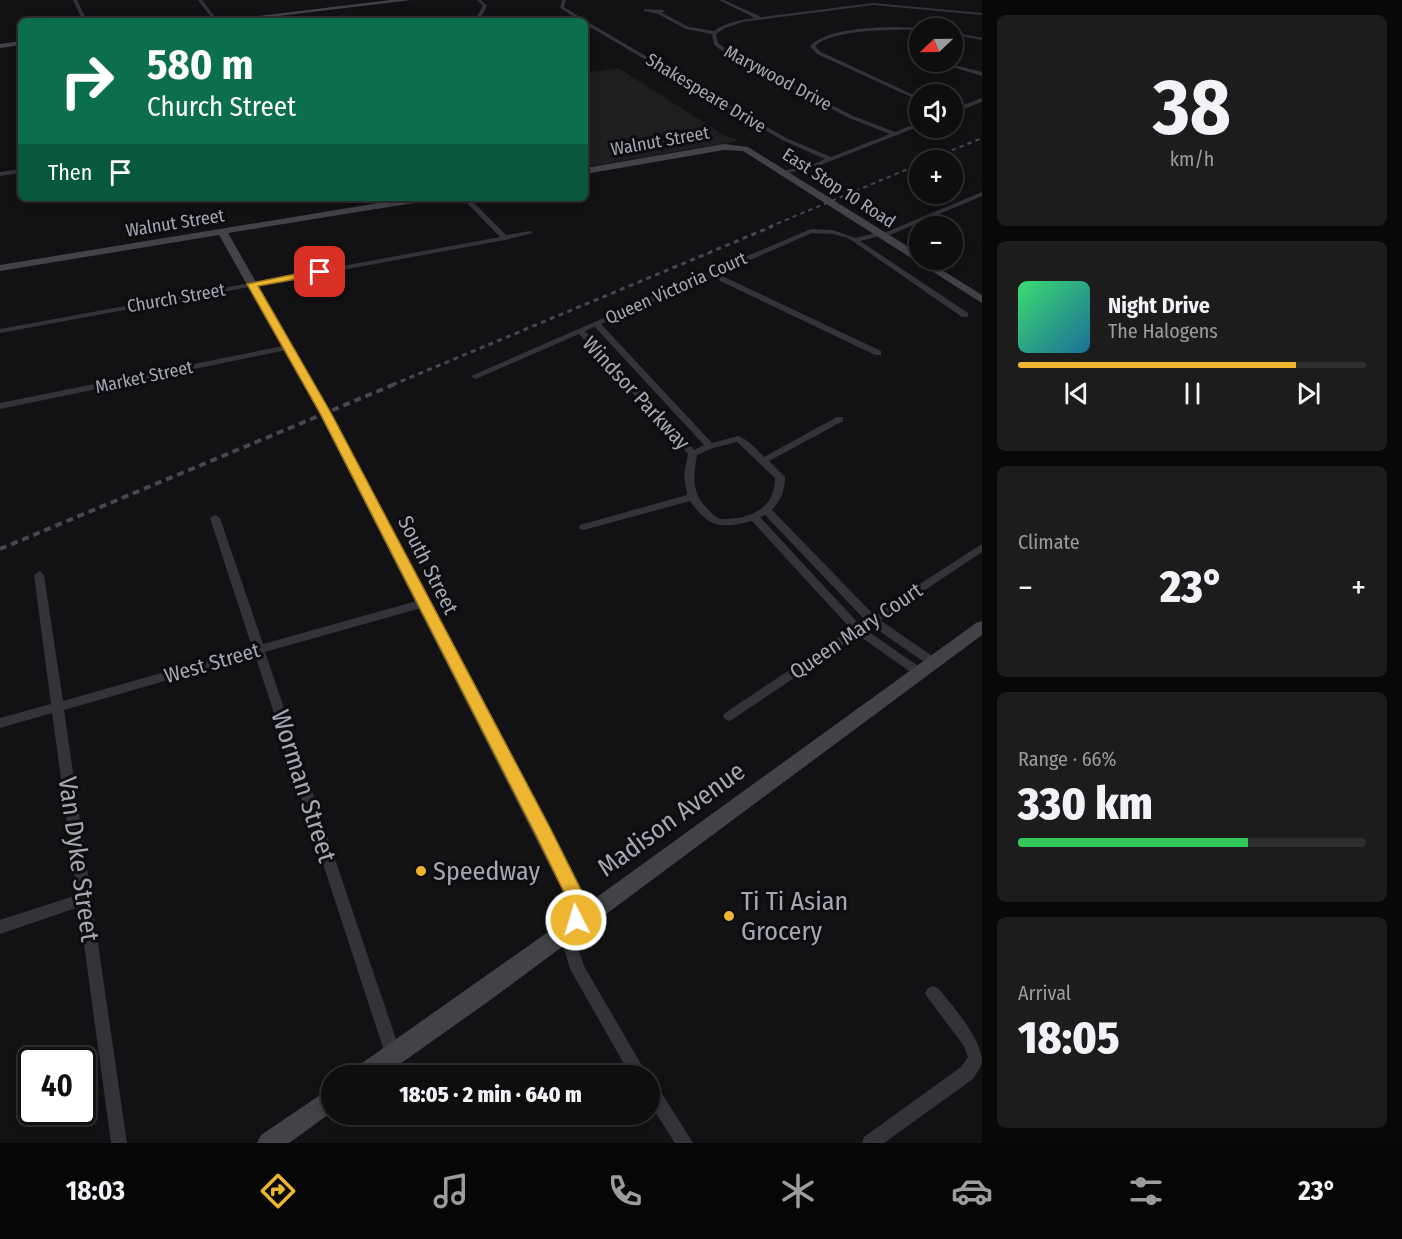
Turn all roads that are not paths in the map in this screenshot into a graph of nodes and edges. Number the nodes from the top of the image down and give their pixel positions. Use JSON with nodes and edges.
{"nodes":[{"id":1,"x":75,"y":0,"type":"edge"},
{"id":2,"x":200,"y":0,"type":"edge"},
{"id":3,"x":408,"y":0,"type":"edge"},
{"id":4,"x":479,"y":0,"type":"edge"},
{"id":5,"x":564,"y":0,"type":"edge"},
{"id":6,"x":721,"y":0,"type":"edge"},
{"id":7,"x":659,"y":13,"type":"dead end"},
{"id":8,"x":982,"y":14,"type":"edge"},
{"id":9,"x":479,"y":17,"type":"junction"},
{"id":10,"x":84,"y":18,"type":"edge"},
{"id":11,"x":214,"y":18,"type":"edge"},
{"id":12,"x":255,"y":18,"type":"edge"},
{"id":13,"x":467,"y":18,"type":"edge"},
{"id":14,"x":484,"y":18,"type":"edge"},
{"id":15,"x":579,"y":18,"type":"edge"},
{"id":16,"x":759,"y":18,"type":"junction"},
{"id":17,"x":588,"y":23,"type":"edge"},
{"id":18,"x":909,"y":29,"type":"edge"},
{"id":19,"x":715,"y":33,"type":"junction"},
{"id":20,"x":963,"y":35,"type":"edge"},
{"id":21,"x":982,"y":39,"type":"edge"},
{"id":22,"x":18,"y":43,"type":"edge"},
{"id":23,"x":0,"y":46,"type":"edge"},
{"id":24,"x":963,"y":69,"type":"edge"},
{"id":25,"x":982,"y":74,"type":"edge"},
{"id":26,"x":909,"y":95,"type":"edge"},
{"id":27,"x":982,"y":100,"type":"edge"},
{"id":28,"x":963,"y":107,"type":"edge"},
{"id":29,"x":909,"y":129,"type":"edge"},
{"id":30,"x":896,"y":134,"type":"junction"},
{"id":31,"x":740,"y":147,"type":"joint"},
{"id":32,"x":830,"y":159,"type":"junction"},
{"id":33,"x":588,"y":170,"type":"edge"},
{"id":34,"x":18,"y":171,"type":"edge"},
{"id":35,"x":784,"y":172,"type":"junction"},
{"id":36,"x":0,"y":174,"type":"edge"},
{"id":37,"x":982,"y":194,"type":"edge"},
{"id":38,"x":408,"y":201,"type":"edge"},
{"id":39,"x":468,"y":201,"type":"edge"},
{"id":40,"x":222,"y":232,"type":"junction"},
{"id":41,"x":530,"y":233,"type":"dead end"},
{"id":42,"x":882,"y":235,"type":"junction"},
{"id":43,"x":505,"y":238,"type":"junction"},
{"id":44,"x":854,"y":240,"type":"junction"},
{"id":45,"x":909,"y":252,"type":"edge"},
{"id":46,"x":0,"y":268,"type":"edge"},
{"id":47,"x":937,"y":270,"type":"edge"},
{"id":48,"x":710,"y":273,"type":"junction"},
{"id":49,"x":252,"y":284,"type":"junction"},
{"id":50,"x":982,"y":300,"type":"edge"},
{"id":51,"x":965,"y":315,"type":"dead end"},
{"id":52,"x":596,"y":323,"type":"junction"},
{"id":53,"x":0,"y":331,"type":"edge"},
{"id":54,"x":580,"y":331,"type":"junction"},
{"id":55,"x":288,"y":347,"type":"junction"},
{"id":56,"x":878,"y":353,"type":"dead end"},
{"id":57,"x":475,"y":376,"type":"dead end"},
{"id":58,"x":0,"y":406,"type":"edge"},
{"id":59,"x":840,"y":419,"type":"dead end"},
{"id":60,"x":710,"y":446,"type":"junction"},
{"id":61,"x":693,"y":454,"type":"junction"},
{"id":62,"x":763,"y":461,"type":"junction"},
{"id":63,"x":693,"y":497,"type":"junction"},
{"id":64,"x":767,"y":511,"type":"junction"},
{"id":65,"x":754,"y":517,"type":"junction"},
{"id":66,"x":215,"y":518,"type":"dead end"},
{"id":67,"x":584,"y":527,"type":"dead end"},
{"id":68,"x":982,"y":547,"type":"edge"},
{"id":69,"x":39,"y":575,"type":"dead end"},
{"id":70,"x":424,"y":603,"type":"junction"},
{"id":71,"x":872,"y":620,"type":"junction"},
{"id":72,"x":982,"y":627,"type":"edge"},
{"id":73,"x":858,"y":630,"type":"junction"},
{"id":74,"x":258,"y":650,"type":"junction"},
{"id":75,"x":927,"y":668,"type":"junction"},
{"id":76,"x":57,"y":707,"type":"junction"},
{"id":77,"x":729,"y":716,"type":"dead end"},
{"id":78,"x":0,"y":723,"type":"edge"},
{"id":79,"x":85,"y":899,"type":"junction"},
{"id":80,"x":575,"y":924,"type":"junction"},
{"id":81,"x":0,"y":927,"type":"edge"},
{"id":82,"x":933,"y":993,"type":"dead end"},
{"id":83,"x":393,"y":1054,"type":"junction"},
{"id":84,"x":378,"y":1065,"type":"edge"},
{"id":85,"x":634,"y":1065,"type":"edge"},
{"id":86,"x":660,"y":1105,"type":"edge"},
{"id":87,"x":321,"y":1106,"type":"edge"},
{"id":88,"x":119,"y":1143,"type":"edge"},
{"id":89,"x":269,"y":1143,"type":"edge"},
{"id":90,"x":685,"y":1143,"type":"edge"},
{"id":91,"x":870,"y":1143,"type":"edge"}],
"edges":[{"from":1,"to":10,"type":"street"},
{"from":2,"to":11,"type":"street"},
{"from":3,"to":12,"type":"street"},
{"from":4,"to":9,"type":"street"},
{"from":5,"to":15,"type":"street","name":"Shakespeare Drive"},
{"from":6,"to":16,"type":"street"},
{"from":7,"to":19,"type":"street"},
{"from":8,"to":16,"type":"street","name":"Marywood Drive"},
{"from":9,"to":13,"type":"street"},
{"from":9,"to":14,"type":"street"},
{"from":16,"to":19,"type":"street","name":"Marywood Drive"},
{"from":17,"to":32,"type":"street","name":"Shakespeare Drive"},
{"from":18,"to":26,"type":"street"},
{"from":19,"to":30,"type":"street","name":"Marywood Drive"},
{"from":20,"to":21,"type":"street"},
{"from":22,"to":23,"type":"street"},
{"from":24,"to":25,"type":"street"},
{"from":27,"to":28,"type":"street"},
{"from":29,"to":30,"type":"street"},
{"from":30,"to":32,"type":"street"},
{"from":31,"to":33,"type":"street","name":"Walnut Street"},
{"from":31,"to":35,"type":"street","name":"East Stop 10 Road"},
{"from":32,"to":35,"type":"street"},
{"from":34,"to":36,"type":"street"},
{"from":35,"to":42,"type":"street","name":"East Stop 10 Road"},
{"from":37,"to":42,"type":"street","name":"Queen Victoria Court"},
{"from":38,"to":40,"type":"street","name":"Walnut Street"},
{"from":39,"to":43,"type":"street"},
{"from":40,"to":46,"type":"street","name":"Walnut Street"},
{"from":40,"to":49,"type":"street","name":"South Street"},
{"from":41,"to":43,"type":"street","name":"Church Street"},
{"from":42,"to":44,"type":"street","name":"Queen Victoria Court"},
{"from":42,"to":45,"type":"street","name":"East Stop 10 Road"},
{"from":43,"to":49,"type":"street","name":"Church Street"},
{"from":44,"to":48,"type":"street","name":"Queen Victoria Court"},
{"from":44,"to":51,"type":"street"},
{"from":47,"to":50,"type":"street","name":"East Stop 10 Road"},
{"from":48,"to":52,"type":"street","name":"Queen Victoria Court"},
{"from":48,"to":56,"type":"street"},
{"from":49,"to":53,"type":"street","name":"Church Street"},
{"from":49,"to":55,"type":"street","name":"South Street"},
{"from":52,"to":54,"type":"street","name":"Queen Victoria Court"},
{"from":52,"to":60,"type":"street","name":"Windsor Parkway"},
{"from":54,"to":57,"type":"street","name":"Queen Victoria Court"},
{"from":54,"to":61,"type":"street","name":"Windsor Parkway"},
{"from":55,"to":58,"type":"street","name":"Market Street"},
{"from":55,"to":70,"type":"street","name":"South Street"},
{"from":59,"to":62,"type":"street"},
{"from":60,"to":61,"type":"street","name":"Windsor Parkway"},
{"from":60,"to":62,"type":"street","name":"Windsor Parkway"},
{"from":61,"to":63,"type":"street","name":"Windsor Parkway"},
{"from":62,"to":64,"type":"street","name":"Windsor Parkway"},
{"from":63,"to":65,"type":"street"},
{"from":63,"to":67,"type":"street"},
{"from":64,"to":65,"type":"street"},
{"from":64,"to":71,"type":"street"},
{"from":65,"to":73,"type":"street"},
{"from":66,"to":74,"type":"street","name":"Worman Street"},
{"from":68,"to":71,"type":"street","name":"Queen Mary Court"},
{"from":69,"to":76,"type":"street","name":"Van Dyke Street"},
{"from":70,"to":74,"type":"street","name":"West Street"},
{"from":70,"to":80,"type":"street","name":"South Street"},
{"from":71,"to":73,"type":"street","name":"Queen Mary Court"},
{"from":71,"to":75,"type":"street"},
{"from":72,"to":75,"type":"street","name":"Madison Avenue"},
{"from":73,"to":75,"type":"street"},
{"from":73,"to":77,"type":"street","name":"Queen Mary Court"},
{"from":74,"to":76,"type":"street","name":"West Street"},
{"from":74,"to":83,"type":"street","name":"Worman Street"},
{"from":75,"to":80,"type":"street","name":"Madison Avenue"},
{"from":76,"to":78,"type":"street","name":"West Street"},
{"from":76,"to":79,"type":"street","name":"Van Dyke Street"},
{"from":79,"to":81,"type":"street"},
{"from":79,"to":88,"type":"street","name":"Van Dyke Street"},
{"from":80,"to":83,"type":"street","name":"Madison Avenue"},
{"from":80,"to":85,"type":"street"},
{"from":82,"to":91,"type":"street"},
{"from":83,"to":84,"type":"street","name":"Madison Avenue"},
{"from":86,"to":90,"type":"street"},
{"from":87,"to":89,"type":"street"}]}
